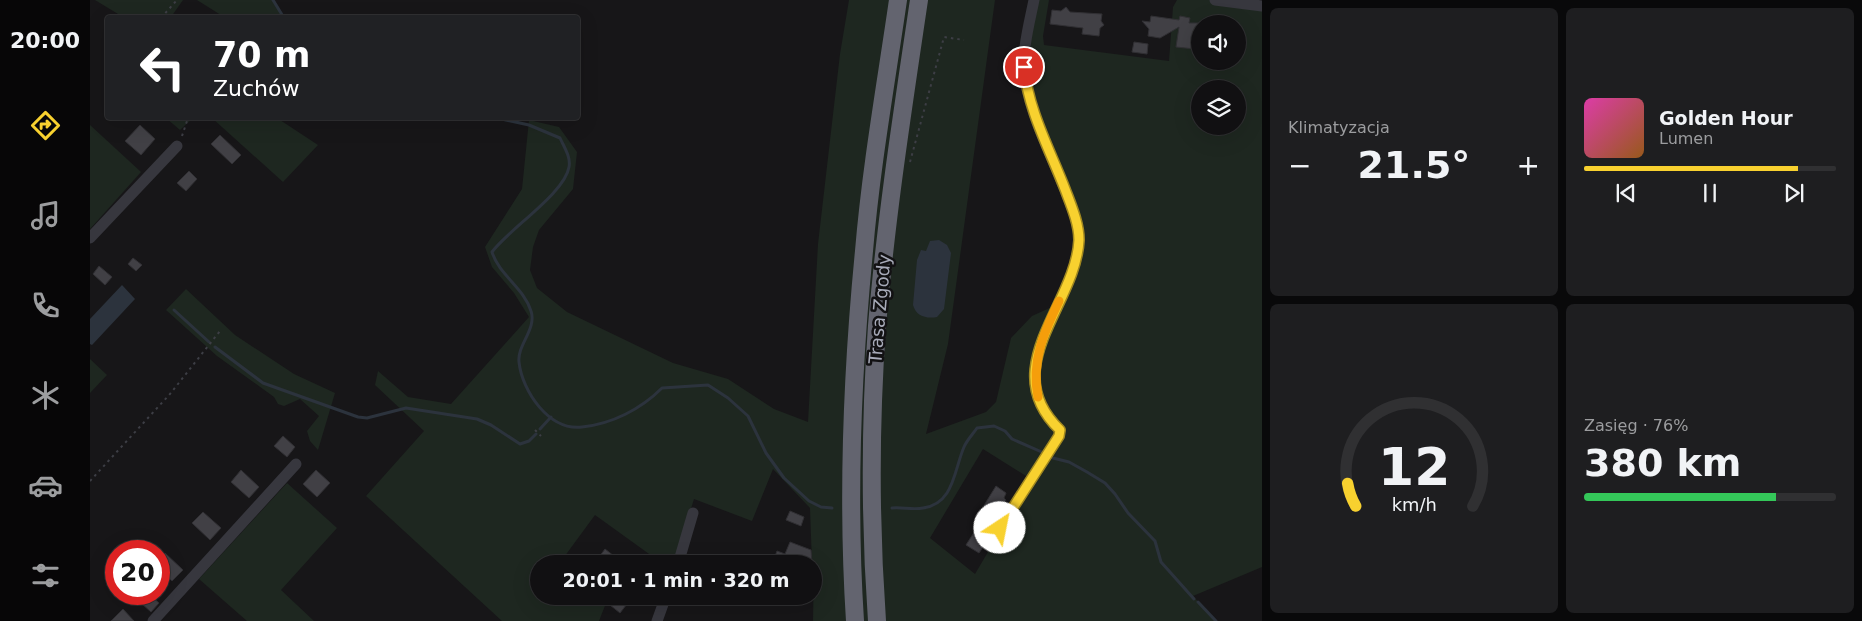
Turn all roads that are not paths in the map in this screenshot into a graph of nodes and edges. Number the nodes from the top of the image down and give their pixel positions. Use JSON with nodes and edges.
{"nodes":[{"id":1,"x":898,"y":0,"type":"edge"},
{"id":2,"x":919,"y":0,"type":"edge"},
{"id":3,"x":1034,"y":0,"type":"edge"},
{"id":4,"x":1214,"y":0,"type":"edge"},
{"id":5,"x":1262,"y":6,"type":"edge"},
{"id":6,"x":177,"y":146,"type":"road end"},
{"id":7,"x":90,"y":238,"type":"edge"},
{"id":8,"x":296,"y":464,"type":"dead end"},
{"id":9,"x":693,"y":513,"type":"dead end"},
{"id":10,"x":1000,"y":528,"type":"dead end"},
{"id":11,"x":681,"y":555,"type":"edge"},
{"id":12,"x":663,"y":605,"type":"edge"},
{"id":13,"x":153,"y":621,"type":"edge"},
{"id":14,"x":657,"y":621,"type":"edge"},
{"id":15,"x":855,"y":621,"type":"edge"},
{"id":16,"x":877,"y":621,"type":"edge"}],
"edges":[{"from":1,"to":15,"type":"highway","name":"Trasa Zgody"},
{"from":2,"to":16,"type":"highway","name":"Trasa Zgody"},
{"from":3,"to":10,"type":"street"},
{"from":4,"to":5,"type":"street"},
{"from":6,"to":7,"type":"street"},
{"from":8,"to":13,"type":"street"},
{"from":9,"to":11,"type":"street"},
{"from":12,"to":14,"type":"street"}]}
